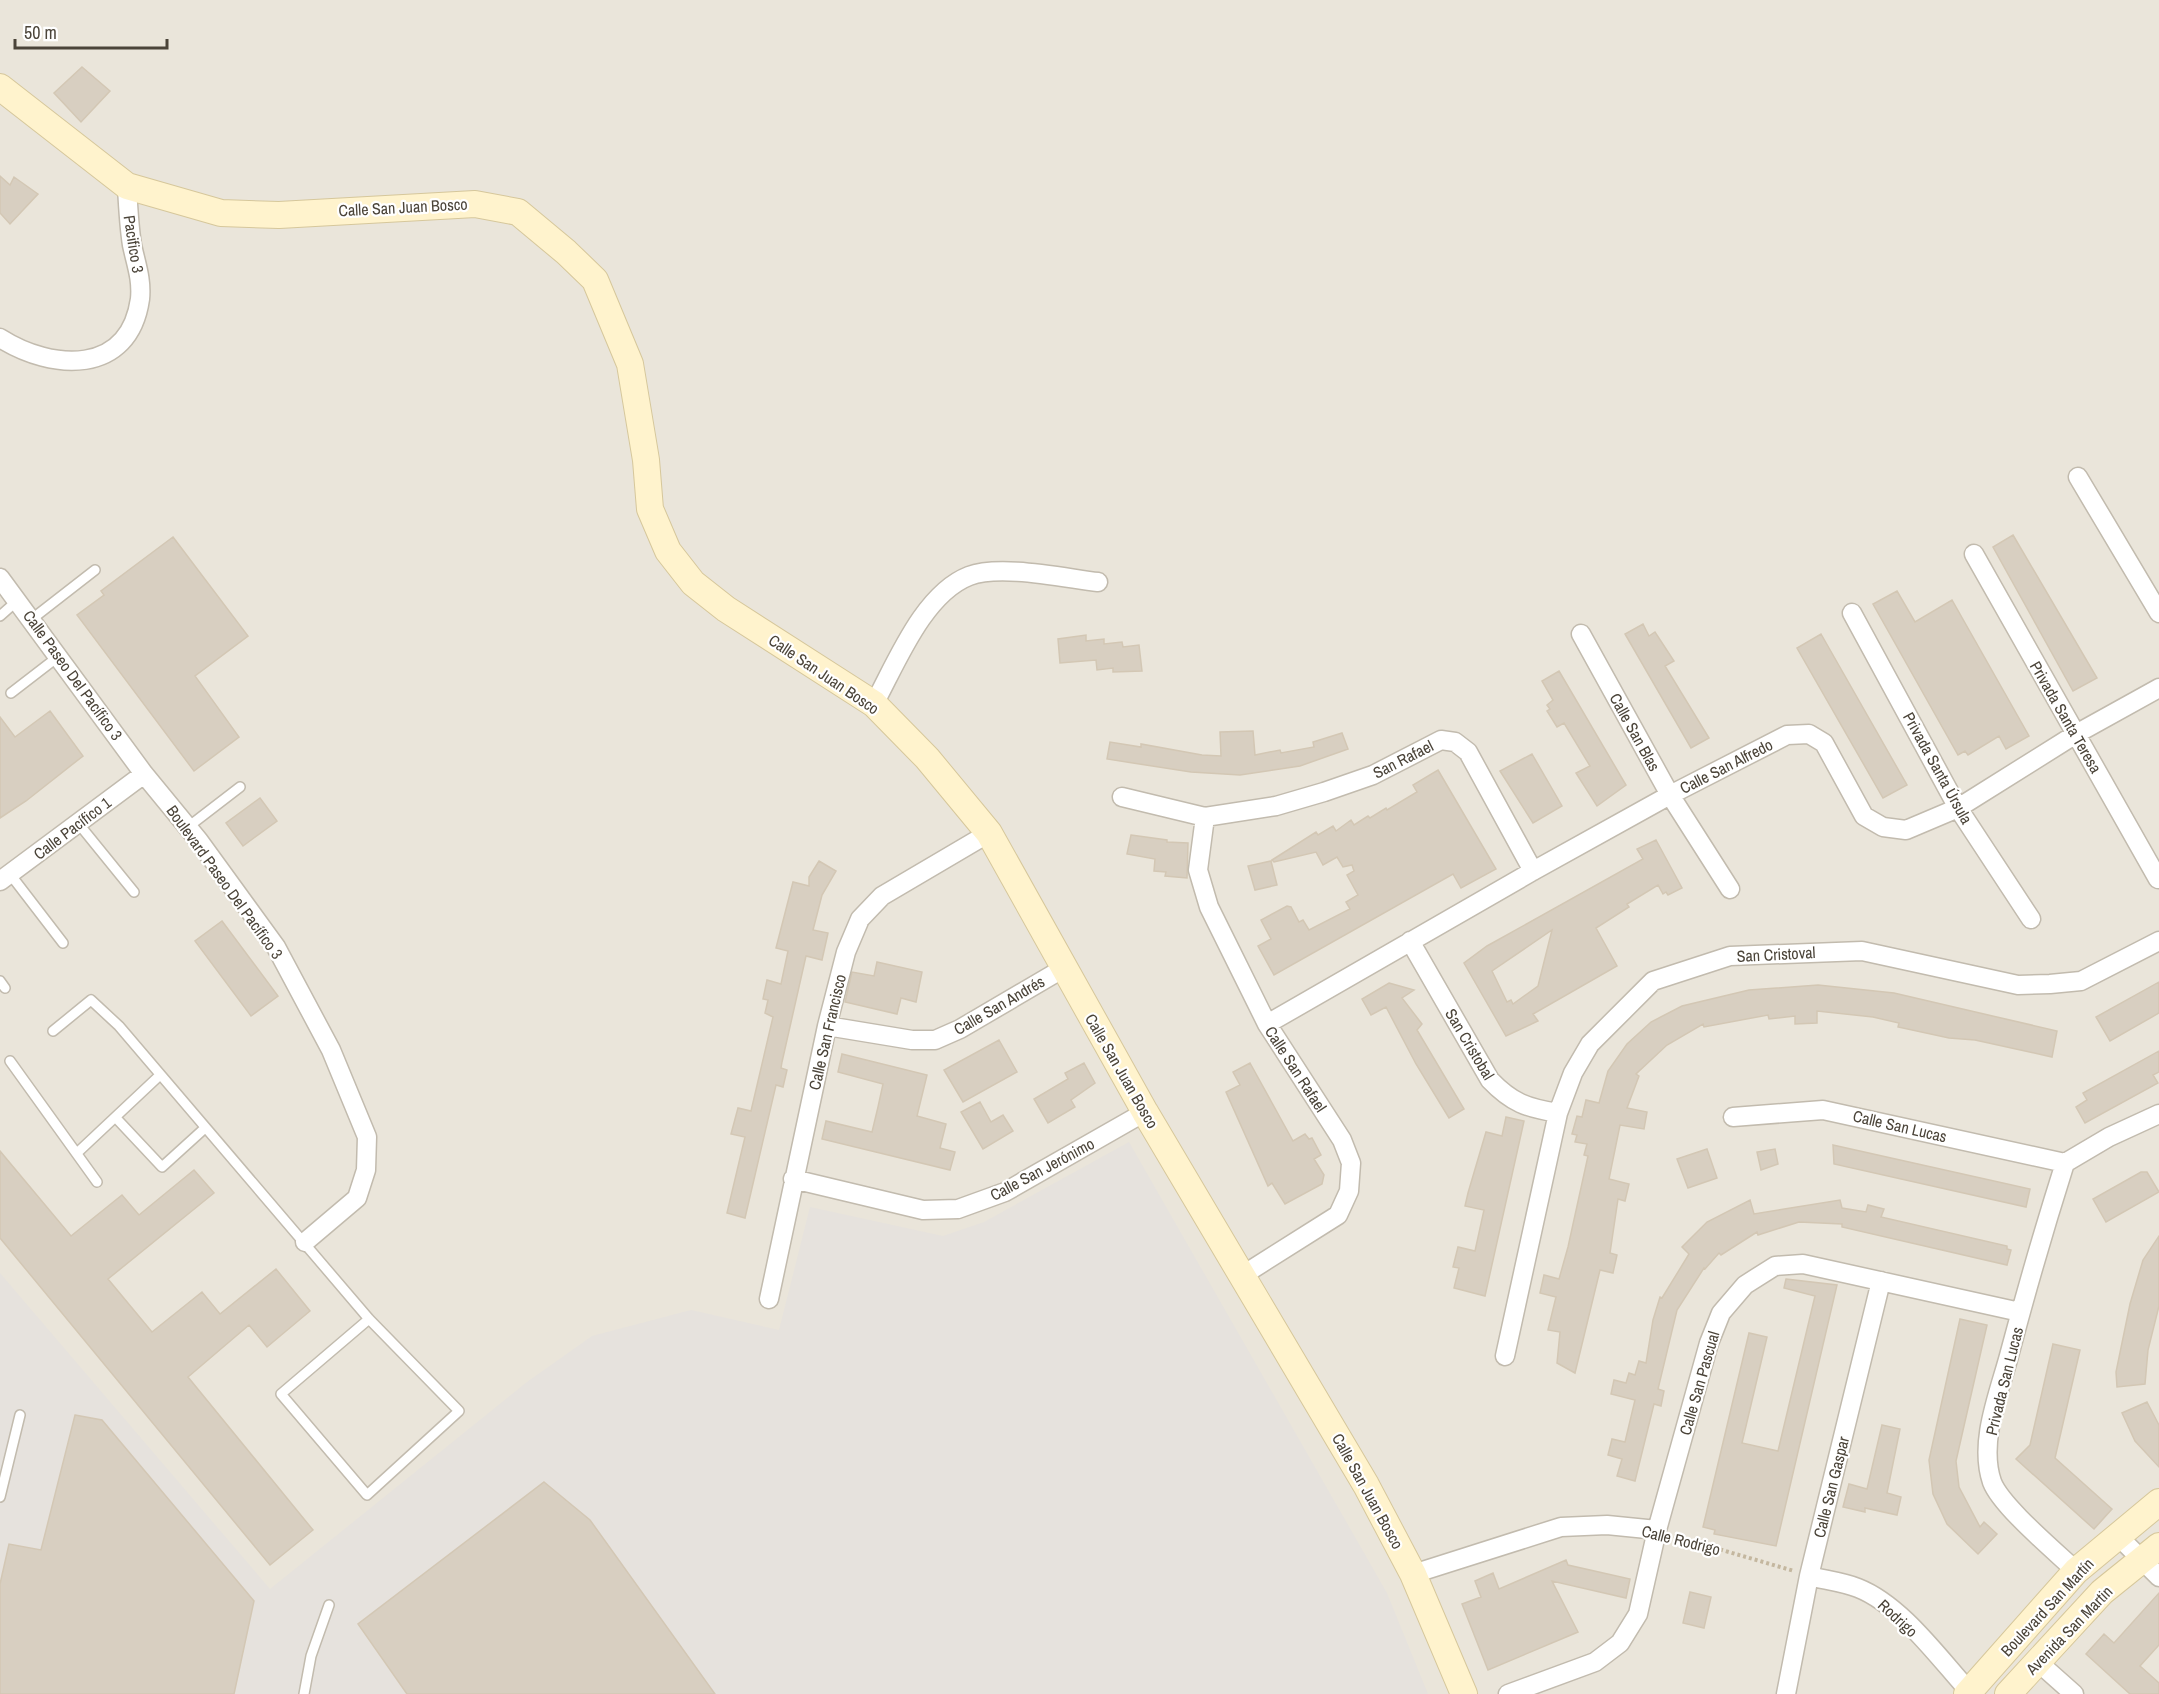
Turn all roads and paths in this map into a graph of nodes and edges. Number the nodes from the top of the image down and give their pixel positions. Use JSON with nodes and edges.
{"nodes":[{"id":1,"x":0,"y":87,"type":"edge"},
{"id":2,"x":127,"y":186,"type":"junction"},
{"id":3,"x":0,"y":338,"type":"edge"},
{"id":4,"x":2078,"y":477,"type":"dead end"},
{"id":5,"x":1974,"y":554,"type":"dead end"},
{"id":6,"x":95,"y":570,"type":"dead end"},
{"id":7,"x":0,"y":578,"type":"edge"},
{"id":8,"x":1098,"y":582,"type":"dead end"},
{"id":9,"x":18,"y":600,"type":"junction"},
{"id":10,"x":1852,"y":613,"type":"dead end"},
{"id":11,"x":2159,"y":613,"type":"edge"},
{"id":12,"x":0,"y":616,"type":"edge"},
{"id":13,"x":32,"y":619,"type":"junction"},
{"id":14,"x":1581,"y":634,"type":"dead end"},
{"id":15,"x":59,"y":656,"type":"junction"},
{"id":16,"x":2159,"y":688,"type":"edge"},
{"id":17,"x":10,"y":693,"type":"dead end"},
{"id":18,"x":874,"y":704,"type":"junction"},
{"id":19,"x":2076,"y":734,"type":"junction"},
{"id":20,"x":144,"y":774,"type":"junction"},
{"id":21,"x":240,"y":787,"type":"dead end"},
{"id":22,"x":1670,"y":795,"type":"junction"},
{"id":23,"x":1122,"y":797,"type":"dead end"},
{"id":24,"x":1958,"y":808,"type":"junction"},
{"id":25,"x":1204,"y":817,"type":"junction"},
{"id":26,"x":78,"y":823,"type":"junction"},
{"id":27,"x":188,"y":826,"type":"junction"},
{"id":28,"x":989,"y":833,"type":"junction"},
{"id":29,"x":1533,"y":871,"type":"junction"},
{"id":30,"x":5,"y":877,"type":"edge"},
{"id":31,"x":2158,"y":879,"type":"edge"},
{"id":32,"x":1730,"y":889,"type":"dead end"},
{"id":33,"x":134,"y":892,"type":"dead end"},
{"id":34,"x":2031,"y":919,"type":"dead end"},
{"id":35,"x":1410,"y":941,"type":"junction"},
{"id":36,"x":2159,"y":941,"type":"edge"},
{"id":37,"x":63,"y":943,"type":"dead end"},
{"id":38,"x":1064,"y":968,"type":"junction"},
{"id":39,"x":1267,"y":1024,"type":"junction"},
{"id":40,"x":827,"y":1026,"type":"junction"},
{"id":41,"x":53,"y":1030,"type":"dead end"},
{"id":42,"x":10,"y":1061,"type":"dead end"},
{"id":43,"x":159,"y":1076,"type":"junction"},
{"id":44,"x":1145,"y":1112,"type":"junction"},
{"id":45,"x":1558,"y":1113,"type":"junction"},
{"id":46,"x":2159,"y":1114,"type":"edge"},
{"id":47,"x":1732,"y":1117,"type":"dead end"},
{"id":48,"x":116,"y":1118,"type":"junction"},
{"id":49,"x":205,"y":1128,"type":"junction"},
{"id":50,"x":77,"y":1153,"type":"junction"},
{"id":51,"x":2065,"y":1163,"type":"junction"},
{"id":52,"x":793,"y":1179,"type":"junction"},
{"id":53,"x":97,"y":1182,"type":"dead end"},
{"id":54,"x":305,"y":1242,"type":"junction"},
{"id":55,"x":1243,"y":1275,"type":"junction"},
{"id":56,"x":1881,"y":1281,"type":"junction"},
{"id":57,"x":769,"y":1299,"type":"dead end"},
{"id":58,"x":2020,"y":1312,"type":"junction"},
{"id":59,"x":369,"y":1319,"type":"junction"},
{"id":60,"x":1504,"y":1356,"type":"dead end"},
{"id":61,"x":20,"y":1415,"type":"dead end"},
{"id":62,"x":0,"y":1497,"type":"edge"},
{"id":63,"x":2159,"y":1502,"type":"edge"},
{"id":64,"x":1657,"y":1530,"type":"junction"},
{"id":65,"x":2117,"y":1535,"type":"junction"},
{"id":66,"x":2153,"y":1562,"type":"edge"},
{"id":67,"x":2076,"y":1571,"type":"junction"},
{"id":68,"x":1413,"y":1575,"type":"junction"},
{"id":69,"x":1809,"y":1576,"type":"junction"},
{"id":70,"x":329,"y":1605,"type":"dead end"},
{"id":71,"x":2038,"y":1662,"type":"junction"},
{"id":72,"x":1968,"y":1693,"type":"edge"},
{"id":73,"x":304,"y":1694,"type":"edge"},
{"id":74,"x":1464,"y":1694,"type":"edge"},
{"id":75,"x":1509,"y":1694,"type":"edge"},
{"id":76,"x":1786,"y":1694,"type":"edge"},
{"id":77,"x":2008,"y":1694,"type":"edge"},
{"id":78,"x":2073,"y":1694,"type":"edge"}],
"edges":[{"from":1,"to":2,"type":"street","name":"Calle San Juan Bosco"},
{"from":2,"to":3,"type":"street","name":"Pacifico 3"},
{"from":2,"to":18,"type":"street","name":"Calle San Juan Bosco"},
{"from":4,"to":11,"type":"street"},
{"from":5,"to":19,"type":"street","name":"Privada Santa Teresa"},
{"from":6,"to":13,"type":"lane"},
{"from":7,"to":9,"type":"street","name":"Calle Paseo Del Pacífico 3"},
{"from":8,"to":18,"type":"street"},
{"from":9,"to":12,"type":"lane"},
{"from":9,"to":13,"type":"street","name":"Calle Paseo Del Pacífico 3"},
{"from":10,"to":24,"type":"street","name":"Privada Santa Úrsula"},
{"from":13,"to":15,"type":"street","name":"Calle Paseo Del Pacífico 3"},
{"from":14,"to":22,"type":"street","name":"Calle San Blas"},
{"from":15,"to":17,"type":"lane"},
{"from":15,"to":20,"type":"street","name":"Calle Paseo Del Pacífico 3"},
{"from":16,"to":19,"type":"street","name":"Calle San Alfredo"},
{"from":18,"to":28,"type":"street","name":"Calle San Juan Bosco"},
{"from":19,"to":24,"type":"street","name":"Calle San Alfredo"},
{"from":19,"to":31,"type":"street","name":"Privada Santa Teresa"},
{"from":20,"to":26,"type":"street","name":"Calle Pacífico 1"},
{"from":20,"to":27,"type":"street","name":"Boulevard Paseo Del Pacífico 3"},
{"from":21,"to":27,"type":"lane"},
{"from":22,"to":24,"type":"street","name":"Calle San Alfredo"},
{"from":22,"to":29,"type":"street","name":"Calle San Alfredo"},
{"from":22,"to":32,"type":"street","name":"Calle San Blas"},
{"from":23,"to":25,"type":"street"},
{"from":24,"to":34,"type":"street","name":"Privada Santa Úrsula"},
{"from":25,"to":29,"type":"street","name":"San Rafael"},
{"from":25,"to":39,"type":"street","name":"Calle San Rafael"},
{"from":26,"to":30,"type":"street","name":"Calle Pacífico 1"},
{"from":26,"to":33,"type":"lane"},
{"from":27,"to":54,"type":"street","name":"Boulevard Paseo Del Pacífico 3"},
{"from":28,"to":38,"type":"street","name":"Calle San Juan Bosco"},
{"from":28,"to":40,"type":"street","name":"Calle San Francisco"},
{"from":29,"to":35,"type":"street","name":"Calle San Alfredo"},
{"from":30,"to":37,"type":"lane"},
{"from":35,"to":39,"type":"street","name":"Calle San Alfredo"},
{"from":35,"to":45,"type":"street","name":"San Cristobal"},
{"from":36,"to":45,"type":"street","name":"San Cristoval"},
{"from":38,"to":40,"type":"street","name":"Calle San Andrés"},
{"from":38,"to":44,"type":"street","name":"Calle San Juan Bosco"},
{"from":39,"to":55,"type":"street","name":"Calle San Rafael"},
{"from":40,"to":52,"type":"street","name":"Calle San Francisco"},
{"from":41,"to":43,"type":"lane"},
{"from":42,"to":50,"type":"lane"},
{"from":43,"to":48,"type":"lane"},
{"from":43,"to":49,"type":"lane"},
{"from":44,"to":52,"type":"street","name":"Calle San Jerónimo"},
{"from":44,"to":55,"type":"street","name":"Calle San Juan Bosco"},
{"from":45,"to":60,"type":"street","name":"San Cristoval"},
{"from":46,"to":51,"type":"street"},
{"from":47,"to":51,"type":"street","name":"Calle San Lucas"},
{"from":48,"to":49,"type":"lane"},
{"from":48,"to":50,"type":"lane"},
{"from":49,"to":54,"type":"lane"},
{"from":50,"to":53,"type":"lane"},
{"from":51,"to":58,"type":"street","name":"Privada San Lucas"},
{"from":52,"to":57,"type":"street","name":"Calle San Francisco"},
{"from":54,"to":59,"type":"lane"},
{"from":55,"to":68,"type":"street","name":"Calle San Juan Bosco"},
{"from":56,"to":58,"type":"street","name":"Calle San Pascual"},
{"from":56,"to":64,"type":"street","name":"Calle San Pascual"},
{"from":56,"to":69,"type":"street","name":"Calle San Gaspar"},
{"from":58,"to":67,"type":"street","name":"Privada San Lucas"},
{"from":59,"to":59,"type":"lane"},
{"from":61,"to":62,"type":"lane"},
{"from":63,"to":65,"type":"street","name":"Boulevard San Martín"},
{"from":64,"to":68,"type":"street","name":"Calle Rodrigo"},
{"from":64,"to":69,"type":"path","name":"Calle Rodrigo"},
{"from":64,"to":75,"type":"street","name":"Calle San Pascual"},
{"from":65,"to":66,"type":"street"},
{"from":65,"to":67,"type":"street","name":"Boulevard San Martín"},
{"from":66,"to":71,"type":"street","name":"Avenida San Martin"},
{"from":67,"to":72,"type":"street","name":"Boulevard San Martín"},
{"from":68,"to":74,"type":"street","name":"Calle San Juan Bosco"},
{"from":69,"to":72,"type":"street","name":"Rodrigo"},
{"from":69,"to":76,"type":"street","name":"Calle San Gaspar"},
{"from":70,"to":73,"type":"lane"},
{"from":71,"to":77,"type":"street","name":"Avenida San Martin"},
{"from":71,"to":78,"type":"street"}]}
